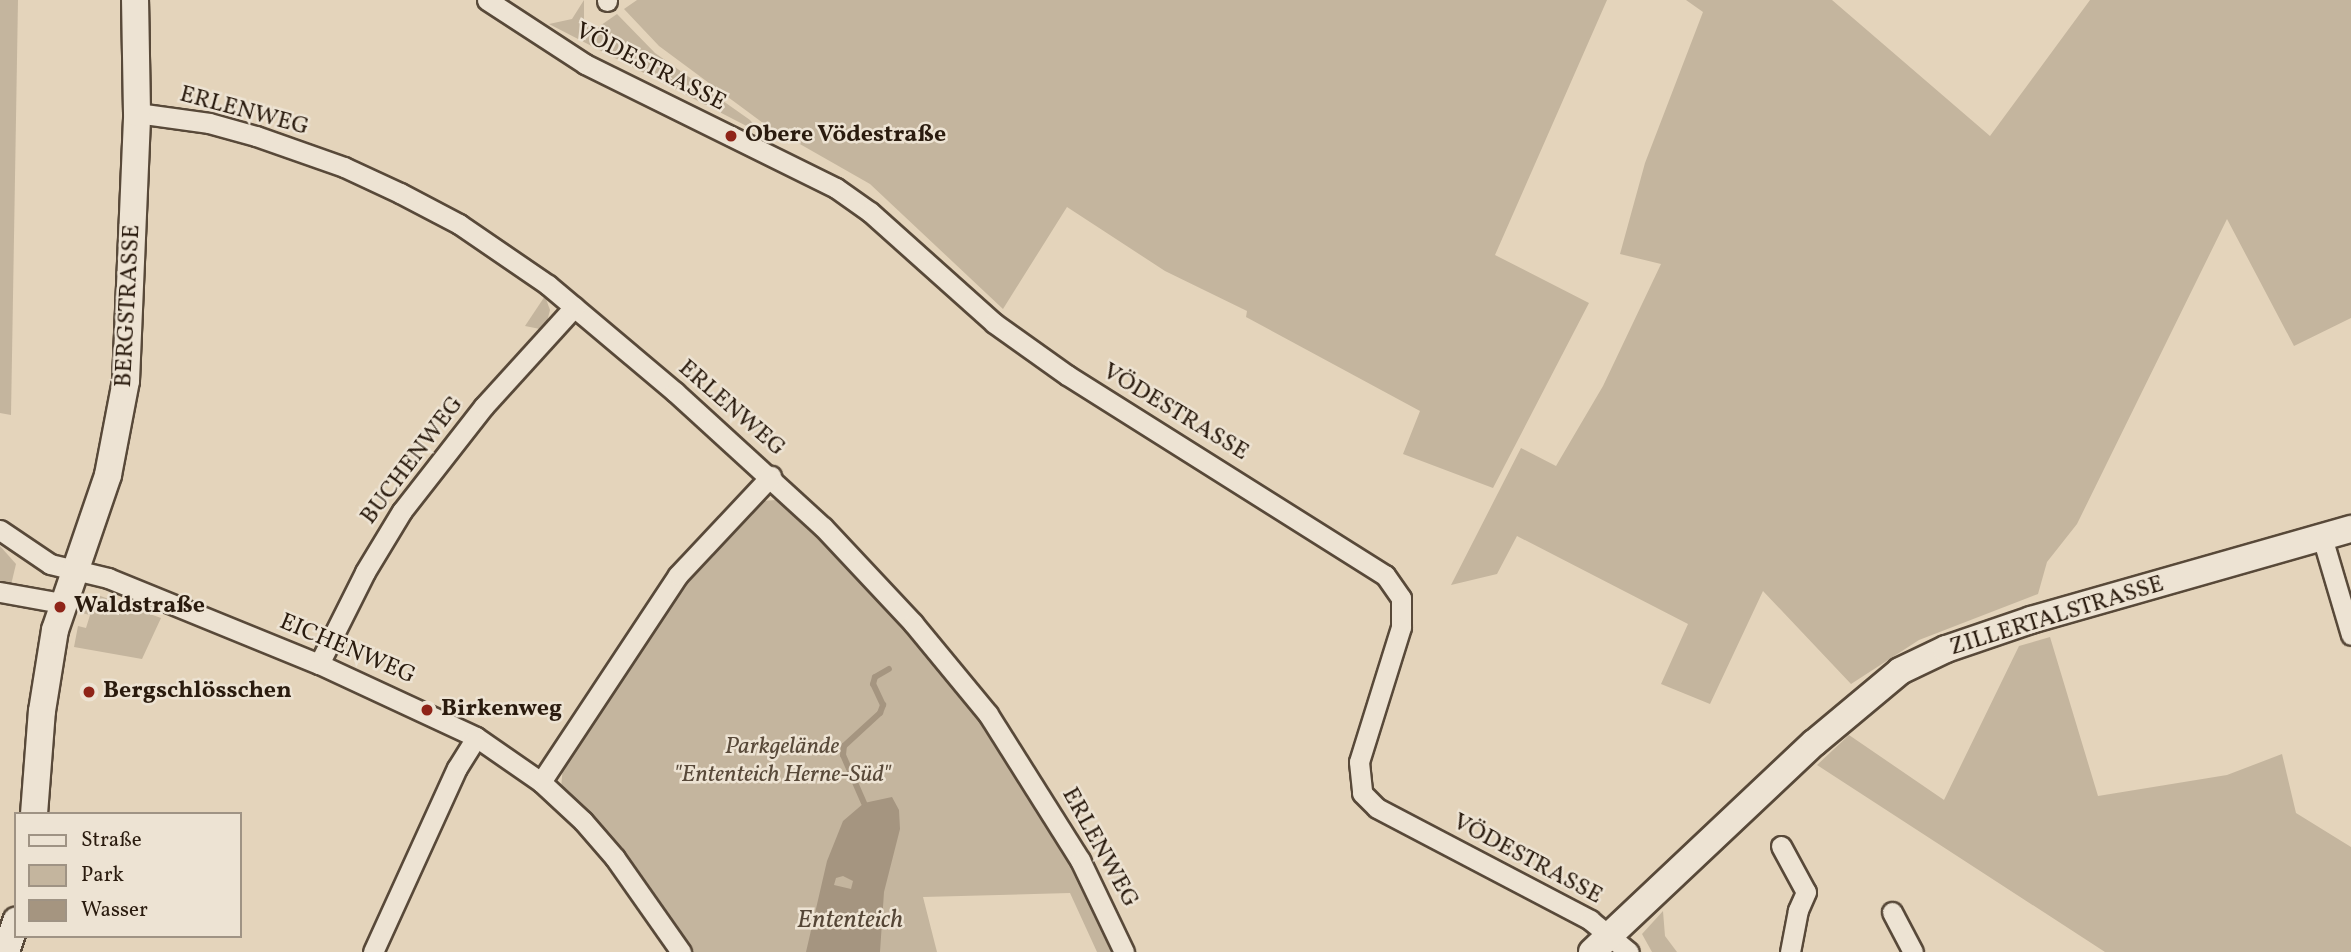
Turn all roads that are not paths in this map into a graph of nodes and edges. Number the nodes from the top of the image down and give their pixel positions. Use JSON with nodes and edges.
{"nodes":[{"id":1,"x":135,"y":0,"type":"edge"},
{"id":2,"x":487,"y":0,"type":"edge"},
{"id":3,"x":137,"y":113,"type":"junction"},
{"id":4,"x":574,"y":307,"type":"junction"},
{"id":5,"x":771,"y":476,"type":"junction"},
{"id":6,"x":2351,"y":529,"type":"edge"},
{"id":7,"x":0,"y":530,"type":"edge"},
{"id":8,"x":2322,"y":537,"type":"junction"},
{"id":9,"x":73,"y":571,"type":"junction"},
{"id":10,"x":0,"y":592,"type":"edge"},
{"id":11,"x":62,"y":603,"type":"junction"},
{"id":12,"x":2351,"y":635,"type":"edge"},
{"id":13,"x":319,"y":664,"type":"junction"},
{"id":14,"x":476,"y":737,"type":"junction"},
{"id":15,"x":541,"y":782,"type":"junction"},
{"id":16,"x":34,"y":812,"type":"edge"},
{"id":17,"x":1782,"y":846,"type":"dead end"},
{"id":18,"x":1892,"y":912,"type":"dead end"},
{"id":19,"x":14,"y":928,"type":"edge"},
{"id":20,"x":1600,"y":943,"type":"edge"},
{"id":21,"x":6,"y":952,"type":"edge"},
{"id":22,"x":373,"y":952,"type":"edge"},
{"id":23,"x":681,"y":952,"type":"edge"},
{"id":24,"x":1124,"y":952,"type":"edge"},
{"id":25,"x":1629,"y":952,"type":"edge"},
{"id":26,"x":1790,"y":952,"type":"edge"},
{"id":27,"x":1913,"y":952,"type":"edge"}],
"edges":[{"from":1,"to":3,"type":"street","name":"BERGSTRASSE"},
{"from":2,"to":20,"type":"street","name":"VÖDESTRASSE"},
{"from":3,"to":4,"type":"street","name":"ERLENWEG"},
{"from":3,"to":9,"type":"street","name":"BERGSTRASSE"},
{"from":4,"to":5,"type":"street","name":"ERLENWEG"},
{"from":4,"to":13,"type":"street","name":"BUCHENWEG"},
{"from":5,"to":15,"type":"street"},
{"from":5,"to":24,"type":"street","name":"ERLENWEG"},
{"from":6,"to":8,"type":"street","name":"ZILLERTALSTRASSE"},
{"from":7,"to":9,"type":"street"},
{"from":8,"to":12,"type":"street"},
{"from":8,"to":20,"type":"street","name":"ZILLERTALSTRASSE"},
{"from":9,"to":11,"type":"street","name":"BERGSTRASSE"},
{"from":9,"to":13,"type":"street","name":"EICHENWEG"},
{"from":10,"to":11,"type":"street"},
{"from":11,"to":16,"type":"street","name":"BERGSTRASSE"},
{"from":13,"to":14,"type":"street","name":"EICHENWEG"},
{"from":14,"to":15,"type":"street","name":"EICHENWEG"},
{"from":14,"to":22,"type":"street"},
{"from":15,"to":23,"type":"street","name":"EICHENWEG"},
{"from":17,"to":26,"type":"street"},
{"from":18,"to":27,"type":"street"},
{"from":19,"to":21,"type":"street"},
{"from":20,"to":25,"type":"street","name":"VÖDESTRASSE"}]}
